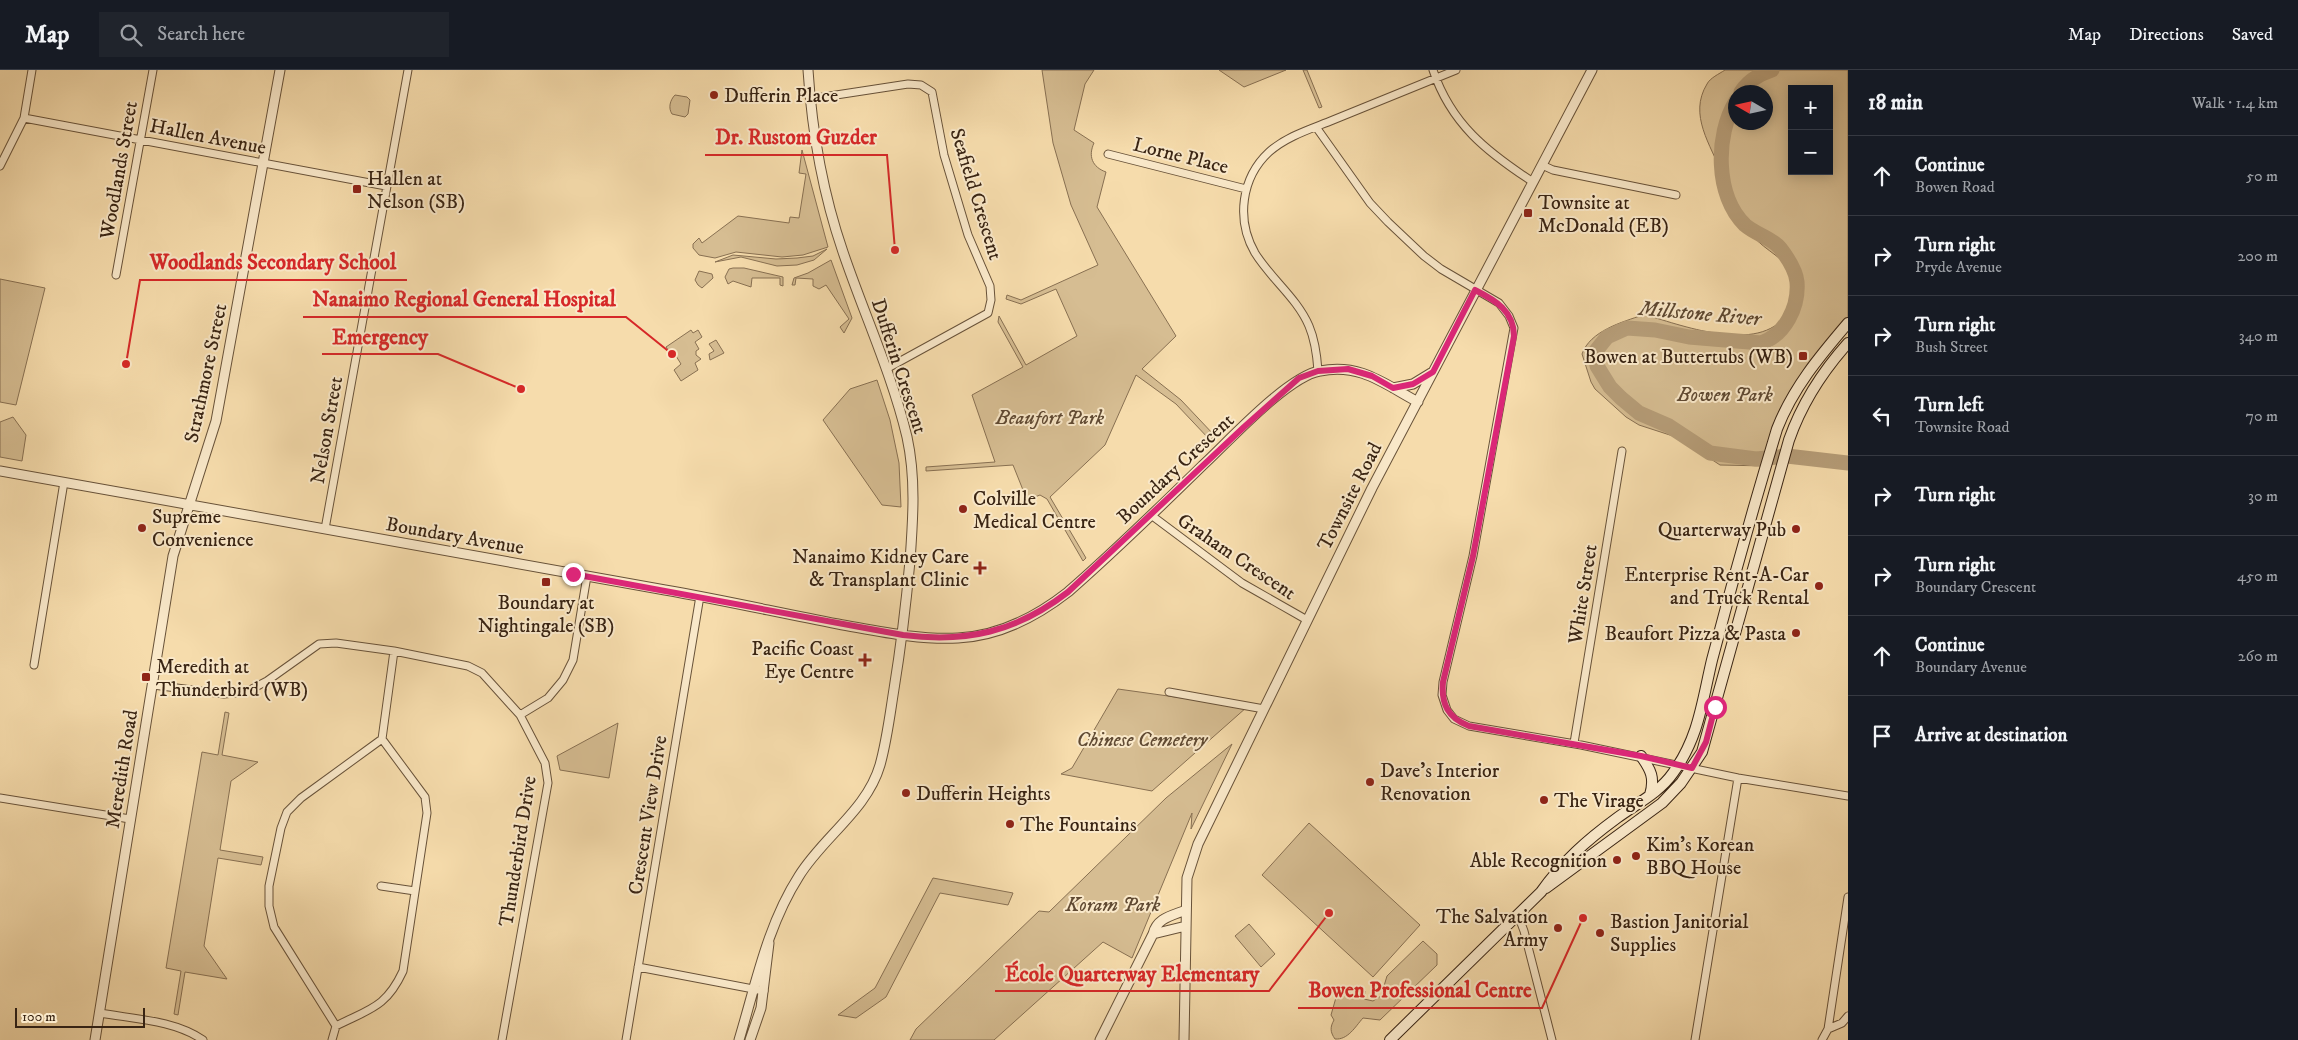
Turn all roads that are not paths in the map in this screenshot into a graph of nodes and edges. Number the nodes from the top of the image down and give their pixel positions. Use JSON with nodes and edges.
{"nodes":[{"id":1,"x":32,"y":70,"type":"edge"},
{"id":2,"x":153,"y":70,"type":"edge"},
{"id":3,"x":280,"y":70,"type":"edge"},
{"id":4,"x":408,"y":70,"type":"edge"},
{"id":5,"x":808,"y":70,"type":"edge"},
{"id":6,"x":1433,"y":70,"type":"edge"},
{"id":7,"x":1456,"y":70,"type":"edge"},
{"id":8,"x":1592,"y":70,"type":"edge"},
{"id":9,"x":1436,"y":78,"type":"junction"},
{"id":10,"x":810,"y":99,"type":"junction"},
{"id":11,"x":24,"y":118,"type":"junction"},
{"id":12,"x":1316,"y":127,"type":"junction"},
{"id":13,"x":140,"y":140,"type":"junction"},
{"id":14,"x":1108,"y":154,"type":"dead end"},
{"id":15,"x":264,"y":163,"type":"junction"},
{"id":16,"x":1542,"y":165,"type":"junction"},
{"id":17,"x":0,"y":166,"type":"edge"},
{"id":18,"x":1533,"y":182,"type":"junction"},
{"id":19,"x":386,"y":186,"type":"junction"},
{"id":20,"x":1246,"y":189,"type":"junction"},
{"id":21,"x":1676,"y":195,"type":"dead end"},
{"id":22,"x":116,"y":275,"type":"dead end"},
{"id":23,"x":1475,"y":290,"type":"junction"},
{"id":24,"x":1848,"y":323,"type":"edge"},
{"id":25,"x":1848,"y":343,"type":"edge"},
{"id":26,"x":886,"y":369,"type":"junction"},
{"id":27,"x":1318,"y":371,"type":"junction"},
{"id":28,"x":1433,"y":372,"type":"junction"},
{"id":29,"x":1393,"y":388,"type":"junction"},
{"id":30,"x":1418,"y":402,"type":"junction"},
{"id":31,"x":1622,"y":451,"type":"dead end"},
{"id":32,"x":0,"y":471,"type":"edge"},
{"id":33,"x":64,"y":482,"type":"junction"},
{"id":34,"x":189,"y":505,"type":"junction"},
{"id":35,"x":1151,"y":515,"type":"junction"},
{"id":36,"x":325,"y":529,"type":"junction"},
{"id":37,"x":587,"y":576,"type":"junction"},
{"id":38,"x":700,"y":596,"type":"junction"},
{"id":39,"x":1307,"y":620,"type":"junction"},
{"id":40,"x":903,"y":635,"type":"junction"},
{"id":41,"x":394,"y":651,"type":"junction"},
{"id":42,"x":34,"y":665,"type":"dead end"},
{"id":43,"x":153,"y":685,"type":"junction"},
{"id":44,"x":1169,"y":692,"type":"dead end"},
{"id":45,"x":1264,"y":709,"type":"junction"},
{"id":46,"x":520,"y":715,"type":"junction"},
{"id":47,"x":382,"y":739,"type":"junction"},
{"id":48,"x":1574,"y":743,"type":"junction"},
{"id":49,"x":1641,"y":756,"type":"junction"},
{"id":50,"x":1679,"y":764,"type":"junction"},
{"id":51,"x":1692,"y":768,"type":"junction"},
{"id":52,"x":1738,"y":778,"type":"junction"},
{"id":53,"x":1848,"y":796,"type":"edge"},
{"id":54,"x":1649,"y":797,"type":"junction"},
{"id":55,"x":0,"y":798,"type":"edge"},
{"id":56,"x":130,"y":819,"type":"junction"},
{"id":57,"x":381,"y":886,"type":"dead end"},
{"id":58,"x":415,"y":892,"type":"junction"},
{"id":59,"x":1541,"y":892,"type":"junction"},
{"id":60,"x":1848,"y":897,"type":"edge"},
{"id":61,"x":1186,"y":910,"type":"junction"},
{"id":62,"x":1518,"y":915,"type":"junction"},
{"id":63,"x":1186,"y":926,"type":"junction"},
{"id":64,"x":1153,"y":934,"type":"junction"},
{"id":65,"x":638,"y":967,"type":"junction"},
{"id":66,"x":759,"y":991,"type":"junction"},
{"id":67,"x":100,"y":1013,"type":"junction"},
{"id":68,"x":1848,"y":1016,"type":"edge"},
{"id":69,"x":336,"y":1026,"type":"junction"},
{"id":70,"x":1828,"y":1029,"type":"junction"},
{"id":71,"x":95,"y":1040,"type":"edge"},
{"id":72,"x":203,"y":1040,"type":"edge"},
{"id":73,"x":332,"y":1040,"type":"edge"},
{"id":74,"x":502,"y":1040,"type":"edge"},
{"id":75,"x":626,"y":1040,"type":"edge"},
{"id":76,"x":739,"y":1040,"type":"edge"},
{"id":77,"x":750,"y":1040,"type":"edge"},
{"id":78,"x":1100,"y":1040,"type":"edge"},
{"id":79,"x":1184,"y":1040,"type":"edge"},
{"id":80,"x":1390,"y":1040,"type":"edge"},
{"id":81,"x":1552,"y":1040,"type":"edge"},
{"id":82,"x":1695,"y":1040,"type":"edge"},
{"id":83,"x":1822,"y":1040,"type":"edge"}],
"edges":[{"from":1,"to":11,"type":"street"},
{"from":2,"to":13,"type":"street","name":"Woodlands Street"},
{"from":3,"to":15,"type":"street","name":"Strathmore Street"},
{"from":4,"to":19,"type":"street","name":"Nelson Street"},
{"from":5,"to":10,"type":"street","name":"Dufferin Crescent"},
{"from":6,"to":9,"type":"street"},
{"from":7,"to":9,"type":"street"},
{"from":8,"to":16,"type":"street","name":"Townsite Road"},
{"from":9,"to":12,"type":"street"},
{"from":9,"to":18,"type":"street"},
{"from":10,"to":26,"type":"street","name":"Dufferin Crescent"},
{"from":10,"to":26,"type":"street","name":"Seafield Crescent"},
{"from":11,"to":13,"type":"street","name":"Hallen Avenue"},
{"from":11,"to":17,"type":"street"},
{"from":12,"to":20,"type":"street"},
{"from":12,"to":23,"type":"street"},
{"from":13,"to":15,"type":"street","name":"Hallen Avenue"},
{"from":13,"to":22,"type":"street","name":"Woodlands Street"},
{"from":14,"to":20,"type":"street","name":"Lorne Place"},
{"from":15,"to":19,"type":"street","name":"Hallen Avenue"},
{"from":15,"to":34,"type":"street","name":"Strathmore Street"},
{"from":16,"to":18,"type":"street","name":"Townsite Road"},
{"from":16,"to":21,"type":"street"},
{"from":18,"to":23,"type":"street","name":"Townsite Road"},
{"from":19,"to":36,"type":"street","name":"Nelson Street"},
{"from":20,"to":27,"type":"street"},
{"from":23,"to":28,"type":"street","name":"Townsite Road"},
{"from":23,"to":48,"type":"street"},
{"from":24,"to":50,"type":"main road"},
{"from":25,"to":51,"type":"main road"},
{"from":26,"to":40,"type":"street","name":"Dufferin Crescent"},
{"from":27,"to":29,"type":"street","name":"Boundary Crescent"},
{"from":27,"to":35,"type":"street","name":"Boundary Crescent"},
{"from":28,"to":29,"type":"street"},
{"from":28,"to":30,"type":"street","name":"Townsite Road"},
{"from":29,"to":30,"type":"street","name":"Boundary Crescent"},
{"from":30,"to":39,"type":"street","name":"Townsite Road"},
{"from":31,"to":48,"type":"street","name":"White Street"},
{"from":32,"to":33,"type":"street","name":"Boundary Avenue"},
{"from":33,"to":34,"type":"street","name":"Boundary Avenue"},
{"from":33,"to":42,"type":"street"},
{"from":34,"to":36,"type":"street","name":"Boundary Avenue"},
{"from":34,"to":43,"type":"street","name":"Meredith Road"},
{"from":35,"to":39,"type":"street","name":"Graham Crescent"},
{"from":35,"to":40,"type":"street","name":"Boundary Crescent"},
{"from":36,"to":37,"type":"street","name":"Boundary Avenue"},
{"from":37,"to":38,"type":"street","name":"Boundary Avenue"},
{"from":37,"to":46,"type":"street"},
{"from":38,"to":40,"type":"street","name":"Boundary Avenue"},
{"from":38,"to":65,"type":"street","name":"Crescent View Drive"},
{"from":39,"to":45,"type":"street","name":"Townsite Road"},
{"from":40,"to":66,"type":"street","name":"Dufferin Crescent"},
{"from":41,"to":43,"type":"street","name":"Thunderbird Drive"},
{"from":41,"to":46,"type":"street","name":"Thunderbird Drive"},
{"from":41,"to":47,"type":"street"},
{"from":43,"to":56,"type":"street","name":"Meredith Road"},
{"from":44,"to":45,"type":"street"},
{"from":45,"to":61,"type":"street","name":"Townsite Road"},
{"from":46,"to":74,"type":"street","name":"Thunderbird Drive"},
{"from":47,"to":58,"type":"street"},
{"from":47,"to":69,"type":"street"},
{"from":48,"to":49,"type":"street"},
{"from":49,"to":50,"type":"street"},
{"from":49,"to":54,"type":"main road"},
{"from":50,"to":51,"type":"street"},
{"from":50,"to":54,"type":"main road"},
{"from":51,"to":52,"type":"street"},
{"from":51,"to":59,"type":"main road"},
{"from":52,"to":53,"type":"street"},
{"from":52,"to":82,"type":"street"},
{"from":54,"to":59,"type":"main road"},
{"from":55,"to":56,"type":"street"},
{"from":56,"to":67,"type":"street","name":"Meredith Road"},
{"from":57,"to":58,"type":"street"},
{"from":58,"to":69,"type":"street"},
{"from":59,"to":62,"type":"main road"},
{"from":60,"to":70,"type":"street"},
{"from":61,"to":63,"type":"street","name":"Townsite Road"},
{"from":61,"to":64,"type":"street"},
{"from":62,"to":80,"type":"main road"},
{"from":62,"to":81,"type":"street"},
{"from":63,"to":64,"type":"street"},
{"from":63,"to":79,"type":"street","name":"Townsite Road"},
{"from":64,"to":78,"type":"street"},
{"from":65,"to":66,"type":"street"},
{"from":65,"to":75,"type":"street","name":"Crescent View Drive"},
{"from":66,"to":76,"type":"street","name":"Dufferin Crescent"},
{"from":66,"to":77,"type":"street","name":"Dufferin Crescent"},
{"from":67,"to":71,"type":"street","name":"Meredith Road"},
{"from":67,"to":72,"type":"street"},
{"from":68,"to":70,"type":"street"},
{"from":69,"to":73,"type":"street"},
{"from":70,"to":83,"type":"street"}]}
